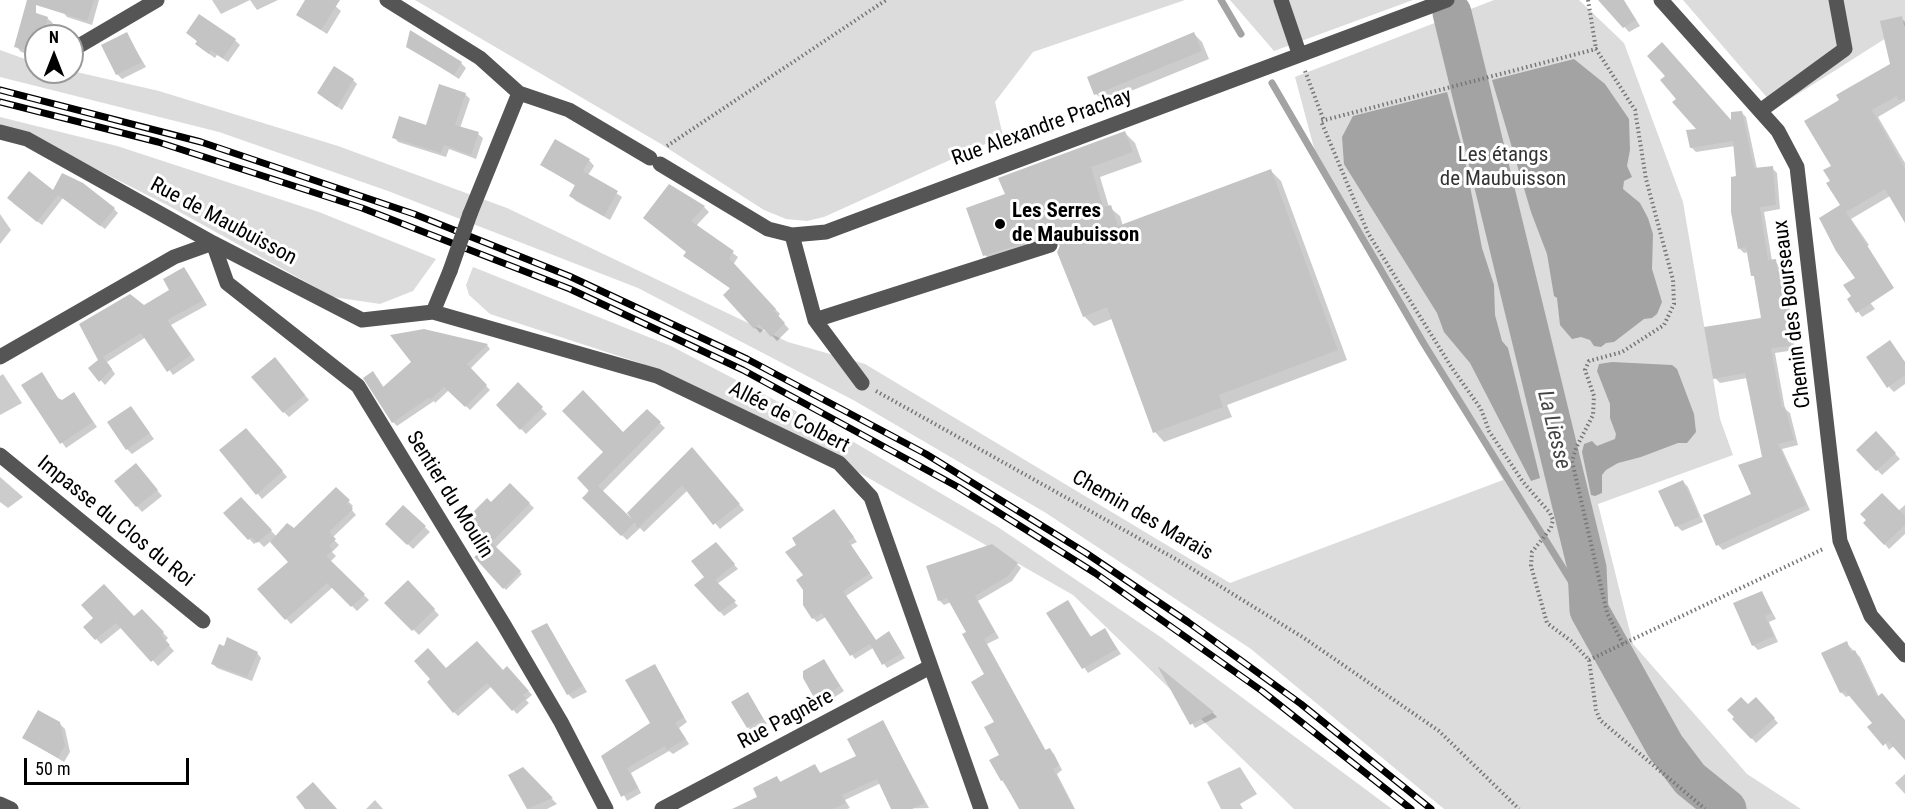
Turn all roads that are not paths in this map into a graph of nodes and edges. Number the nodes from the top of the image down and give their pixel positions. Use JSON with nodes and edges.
{"nodes":[{"id":1,"x":157,"y":0,"type":"edge"},
{"id":2,"x":387,"y":0,"type":"edge"},
{"id":3,"x":1281,"y":0,"type":"edge"},
{"id":4,"x":1447,"y":0,"type":"edge"},
{"id":5,"x":1661,"y":0,"type":"edge"},
{"id":6,"x":1836,"y":0,"type":"edge"},
{"id":7,"x":84,"y":43,"type":"edge"},
{"id":8,"x":1299,"y":53,"type":"junction"},
{"id":9,"x":519,"y":93,"type":"junction"},
{"id":10,"x":1760,"y":111,"type":"junction"},
{"id":11,"x":0,"y":132,"type":"edge"},
{"id":12,"x":792,"y":235,"type":"junction"},
{"id":13,"x":213,"y":243,"type":"junction"},
{"id":14,"x":1050,"y":245,"type":"dead end"},
{"id":15,"x":433,"y":312,"type":"junction"},
{"id":16,"x":815,"y":320,"type":"junction"},
{"id":17,"x":0,"y":357,"type":"edge"},
{"id":18,"x":862,"y":383,"type":"road end"},
{"id":19,"x":0,"y":455,"type":"edge"},
{"id":20,"x":203,"y":621,"type":"dead end"},
{"id":21,"x":1905,"y":655,"type":"edge"},
{"id":22,"x":930,"y":667,"type":"junction"},
{"id":23,"x":0,"y":804,"type":"edge"},
{"id":24,"x":11,"y":809,"type":"edge"},
{"id":25,"x":606,"y":809,"type":"edge"},
{"id":26,"x":662,"y":809,"type":"edge"},
{"id":27,"x":981,"y":809,"type":"edge"}],
"edges":[{"from":1,"to":7,"type":"street"},
{"from":2,"to":9,"type":"street"},
{"from":3,"to":8,"type":"street"},
{"from":4,"to":8,"type":"street","name":"Rue Alexandre Prachay"},
{"from":5,"to":10,"type":"street","name":"Chemin des Bourseaux"},
{"from":6,"to":10,"type":"street"},
{"from":8,"to":12,"type":"street","name":"Rue Alexandre Prachay"},
{"from":9,"to":12,"type":"street","name":"Rue Alexandre Prachay"},
{"from":9,"to":15,"type":"street","bridge":true},
{"from":10,"to":21,"type":"street","name":"Chemin des Bourseaux"},
{"from":11,"to":13,"type":"street","name":"Rue de Maubuisson"},
{"from":12,"to":16,"type":"street"},
{"from":13,"to":15,"type":"street","name":"Rue de Maubuisson"},
{"from":13,"to":17,"type":"street"},
{"from":13,"to":25,"type":"street","name":"Sentier du Moulin"},
{"from":14,"to":16,"type":"street"},
{"from":15,"to":22,"type":"street","name":"Allée de Colbert"},
{"from":16,"to":18,"type":"street"},
{"from":19,"to":20,"type":"street","name":"Impasse du Clos du Roi"},
{"from":22,"to":26,"type":"street","name":"Rue Pagnère"},
{"from":22,"to":27,"type":"street","name":"Allée de Colbert"},
{"from":23,"to":24,"type":"street"}]}
